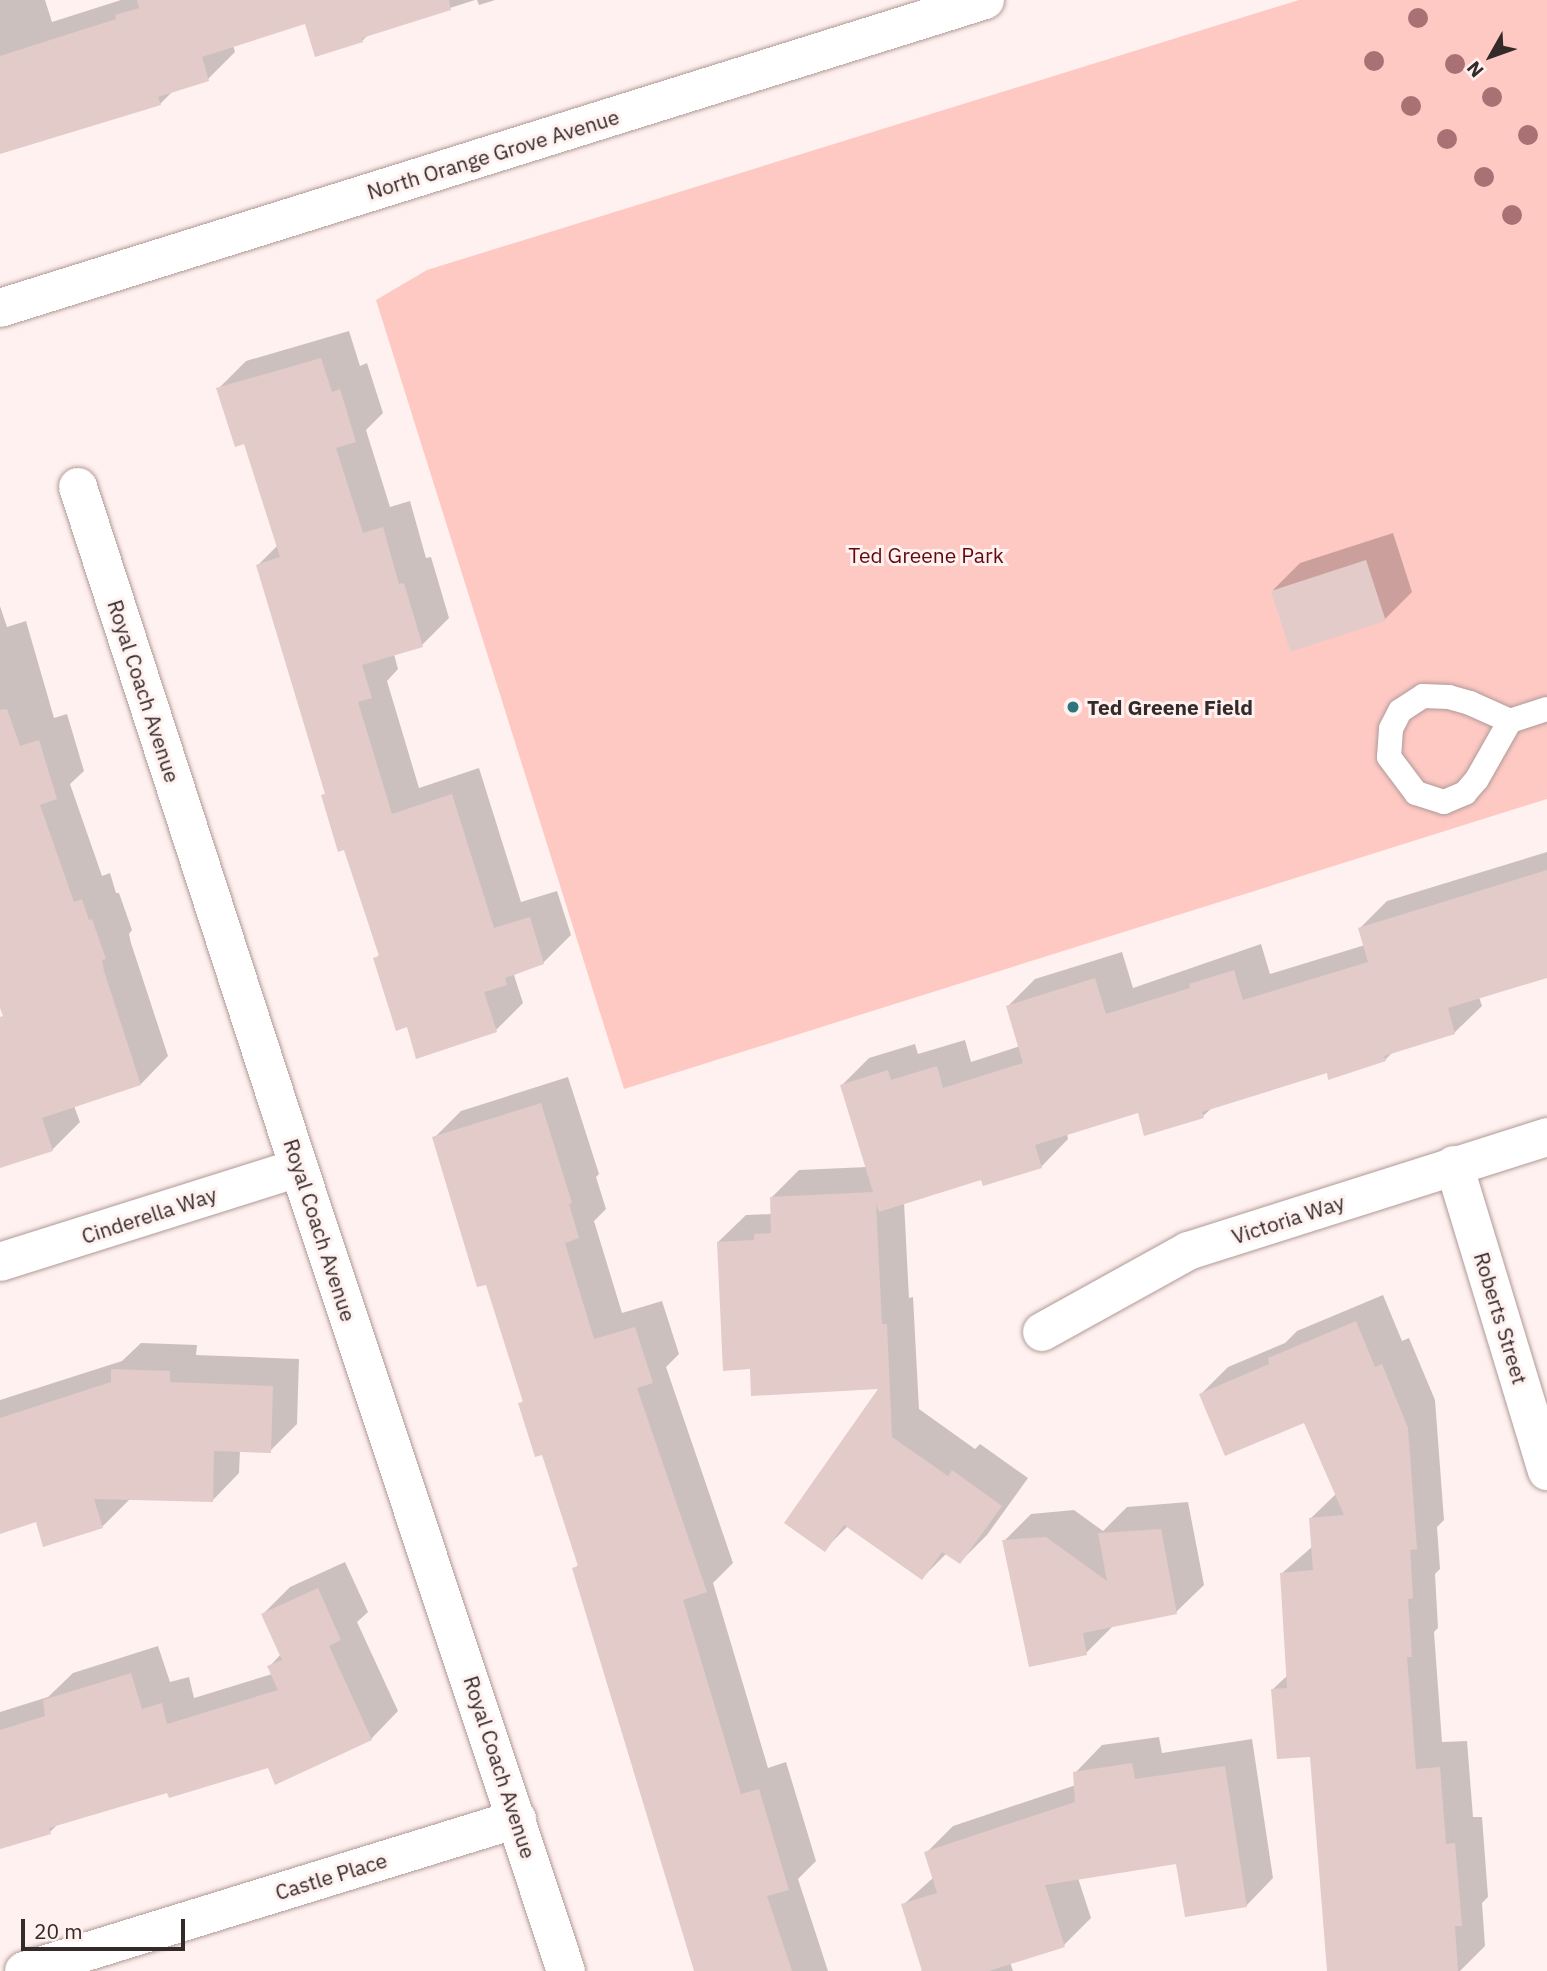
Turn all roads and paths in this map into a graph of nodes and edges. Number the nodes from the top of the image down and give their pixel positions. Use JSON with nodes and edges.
{"nodes":[{"id":1,"x":985,"y":0,"type":"edge"},
{"id":2,"x":0,"y":308,"type":"edge"},
{"id":3,"x":78,"y":487,"type":"dead end"},
{"id":4,"x":1547,"y":709,"type":"edge"},
{"id":5,"x":1510,"y":721,"type":"junction"},
{"id":6,"x":1547,"y":1137,"type":"edge"},
{"id":7,"x":1454,"y":1165,"type":"junction"},
{"id":8,"x":299,"y":1168,"type":"junction"},
{"id":9,"x":0,"y":1262,"type":"edge"},
{"id":10,"x":1042,"y":1332,"type":"dead end"},
{"id":11,"x":1547,"y":1471,"type":"edge"},
{"id":12,"x":517,"y":1819,"type":"junction"},
{"id":13,"x":24,"y":1971,"type":"edge"},
{"id":14,"x":566,"y":1971,"type":"edge"}],
"edges":[{"from":1,"to":2,"type":"street","name":"North Orange Grove Avenue"},
{"from":3,"to":8,"type":"street","name":"Royal Coach Avenue"},
{"from":4,"to":5,"type":"lane"},
{"from":5,"to":5,"type":"lane"},
{"from":6,"to":7,"type":"street","name":"Victoria Way"},
{"from":7,"to":10,"type":"street","name":"Victoria Way"},
{"from":7,"to":11,"type":"street","name":"Roberts Street"},
{"from":8,"to":9,"type":"street","name":"Cinderella Way"},
{"from":8,"to":12,"type":"street","name":"Royal Coach Avenue"},
{"from":12,"to":13,"type":"street","name":"Castle Place"},
{"from":12,"to":14,"type":"street","name":"Royal Coach Avenue"}]}
